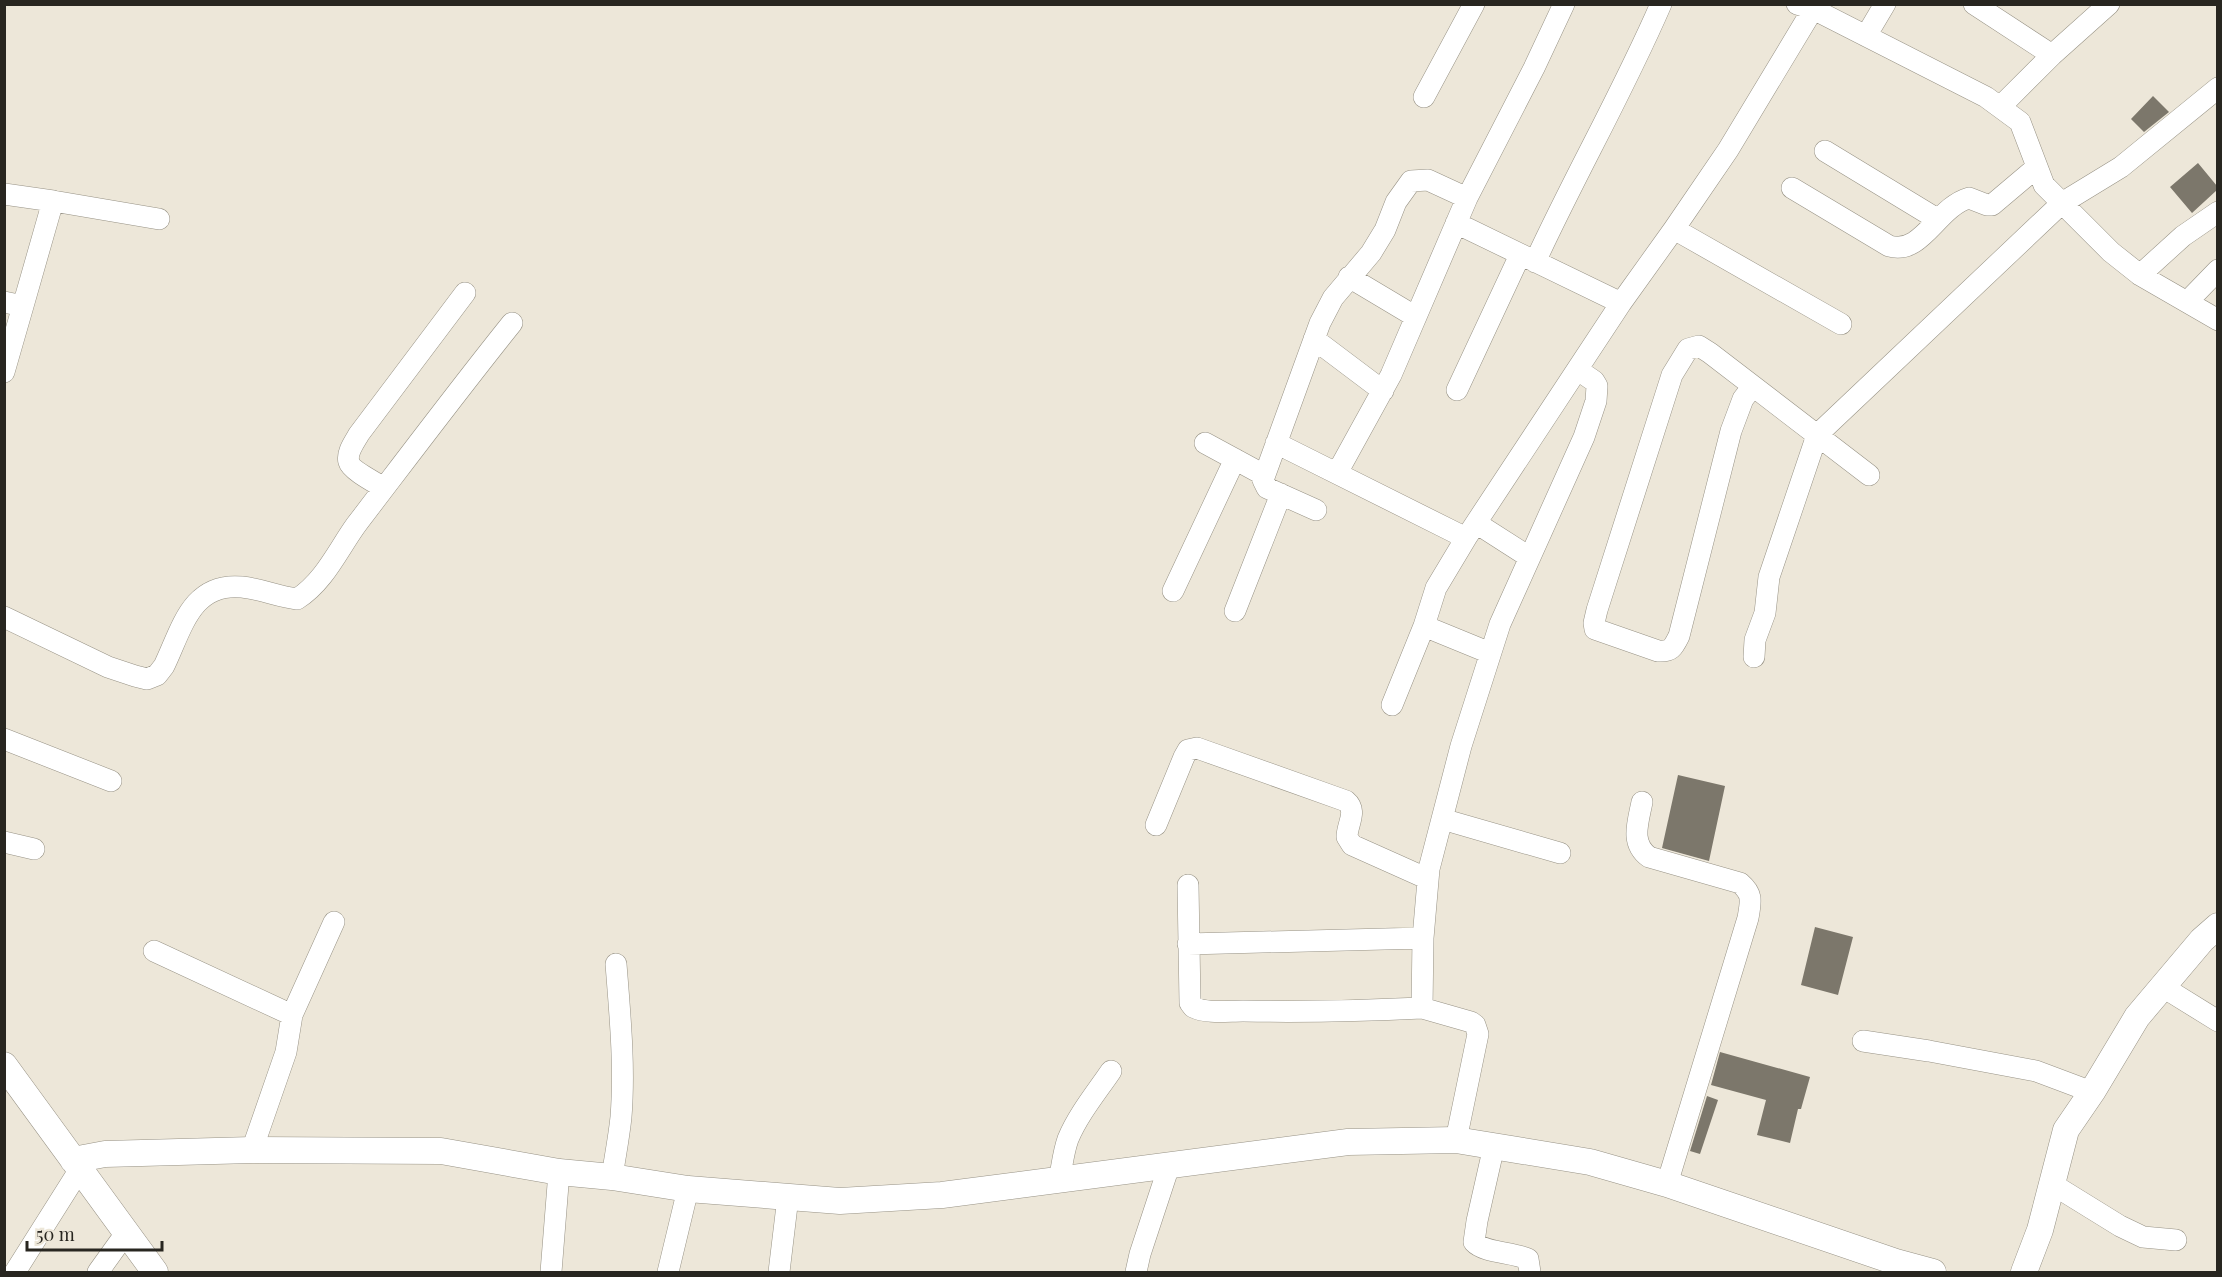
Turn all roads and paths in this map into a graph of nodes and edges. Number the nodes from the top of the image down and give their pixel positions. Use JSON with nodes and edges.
{"nodes":[{"id":1,"x":1474,"y":4,"type":"edge"},
{"id":2,"x":1564,"y":4,"type":"edge"},
{"id":3,"x":1661,"y":4,"type":"edge"},
{"id":4,"x":1885,"y":4,"type":"edge"},
{"id":5,"x":1974,"y":4,"type":"edge"},
{"id":6,"x":2109,"y":4,"type":"edge"},
{"id":7,"x":1802,"y":6,"type":"edge"},
{"id":8,"x":1866,"y":36,"type":"junction"},
{"id":9,"x":2052,"y":55,"type":"junction"},
{"id":10,"x":2217,"y":88,"type":"edge"},
{"id":11,"x":1424,"y":97,"type":"dead end"},
{"id":12,"x":2000,"y":107,"type":"junction"},
{"id":13,"x":1825,"y":151,"type":"dead end"},
{"id":14,"x":2037,"y":166,"type":"junction"},
{"id":15,"x":1792,"y":188,"type":"dead end"},
{"id":16,"x":4,"y":194,"type":"edge"},
{"id":17,"x":1467,"y":198,"type":"junction"},
{"id":18,"x":53,"y":201,"type":"junction"},
{"id":19,"x":2062,"y":203,"type":"junction"},
{"id":20,"x":2217,"y":212,"type":"edge"},
{"id":21,"x":159,"y":219,"type":"dead end"},
{"id":22,"x":1937,"y":219,"type":"junction"},
{"id":23,"x":1456,"y":223,"type":"junction"},
{"id":24,"x":1674,"y":229,"type":"junction"},
{"id":25,"x":1527,"y":258,"type":"junction"},
{"id":26,"x":2217,"y":270,"type":"edge"},
{"id":27,"x":2140,"y":275,"type":"junction"},
{"id":28,"x":1349,"y":277,"type":"junction"},
{"id":29,"x":465,"y":293,"type":"dead end"},
{"id":30,"x":2187,"y":302,"type":"junction"},
{"id":31,"x":1621,"y":303,"type":"junction"},
{"id":32,"x":14,"y":304,"type":"edge"},
{"id":33,"x":1416,"y":317,"type":"junction"},
{"id":34,"x":2217,"y":320,"type":"edge"},
{"id":35,"x":512,"y":323,"type":"dead end"},
{"id":36,"x":1841,"y":324,"type":"dead end"},
{"id":37,"x":1314,"y":339,"type":"junction"},
{"id":38,"x":1578,"y":370,"type":"junction"},
{"id":39,"x":4,"y":372,"type":"edge"},
{"id":40,"x":1753,"y":386,"type":"junction"},
{"id":41,"x":1457,"y":390,"type":"dead end"},
{"id":42,"x":1383,"y":391,"type":"junction"},
{"id":43,"x":1816,"y":435,"type":"junction"},
{"id":44,"x":1205,"y":443,"type":"dead end"},
{"id":45,"x":1276,"y":443,"type":"junction"},
{"id":46,"x":1235,"y":459,"type":"junction"},
{"id":47,"x":1337,"y":473,"type":"junction"},
{"id":48,"x":1264,"y":475,"type":"junction"},
{"id":49,"x":1869,"y":475,"type":"dead end"},
{"id":50,"x":384,"y":488,"type":"junction"},
{"id":51,"x":1281,"y":494,"type":"junction"},
{"id":52,"x":1316,"y":510,"type":"dead end"},
{"id":53,"x":1471,"y":530,"type":"junction"},
{"id":54,"x":1529,"y":556,"type":"junction"},
{"id":55,"x":1173,"y":591,"type":"dead end"},
{"id":56,"x":1235,"y":611,"type":"dead end"},
{"id":57,"x":4,"y":616,"type":"edge"},
{"id":58,"x":1424,"y":626,"type":"junction"},
{"id":59,"x":1490,"y":652,"type":"junction"},
{"id":60,"x":1754,"y":657,"type":"dead end"},
{"id":61,"x":1392,"y":705,"type":"dead end"},
{"id":62,"x":4,"y":739,"type":"edge"},
{"id":63,"x":111,"y":781,"type":"dead end"},
{"id":64,"x":1642,"y":802,"type":"dead end"},
{"id":65,"x":1442,"y":819,"type":"junction"},
{"id":66,"x":1156,"y":825,"type":"dead end"},
{"id":67,"x":4,"y":842,"type":"edge"},
{"id":68,"x":34,"y":849,"type":"dead end"},
{"id":69,"x":1560,"y":853,"type":"dead end"},
{"id":70,"x":1428,"y":879,"type":"junction"},
{"id":71,"x":1188,"y":885,"type":"dead end"},
{"id":72,"x":334,"y":922,"type":"dead end"},
{"id":73,"x":2217,"y":926,"type":"edge"},
{"id":74,"x":1423,"y":938,"type":"junction"},
{"id":75,"x":1188,"y":944,"type":"junction"},
{"id":76,"x":154,"y":951,"type":"dead end"},
{"id":77,"x":616,"y":964,"type":"dead end"},
{"id":78,"x":2163,"y":987,"type":"junction"},
{"id":79,"x":1422,"y":1008,"type":"junction"},
{"id":80,"x":292,"y":1015,"type":"junction"},
{"id":81,"x":2217,"y":1021,"type":"edge"},
{"id":82,"x":1863,"y":1041,"type":"dead end"},
{"id":83,"x":4,"y":1065,"type":"edge"},
{"id":84,"x":1111,"y":1071,"type":"dead end"},
{"id":85,"x":2092,"y":1092,"type":"junction"},
{"id":86,"x":1456,"y":1140,"type":"junction"},
{"id":87,"x":1494,"y":1146,"type":"junction"},
{"id":88,"x":252,"y":1150,"type":"junction"},
{"id":89,"x":76,"y":1164,"type":"junction"},
{"id":90,"x":1169,"y":1166,"type":"junction"},
{"id":91,"x":559,"y":1172,"type":"junction"},
{"id":92,"x":612,"y":1177,"type":"junction"},
{"id":93,"x":1059,"y":1181,"type":"junction"},
{"id":94,"x":1667,"y":1184,"type":"junction"},
{"id":95,"x":2052,"y":1184,"type":"junction"},
{"id":96,"x":688,"y":1189,"type":"junction"},
{"id":97,"x":788,"y":1197,"type":"junction"},
{"id":98,"x":126,"y":1233,"type":"junction"},
{"id":99,"x":2176,"y":1240,"type":"dead end"},
{"id":100,"x":15,"y":1272,"type":"edge"},
{"id":101,"x":98,"y":1272,"type":"edge"},
{"id":102,"x":154,"y":1272,"type":"edge"},
{"id":103,"x":551,"y":1272,"type":"edge"},
{"id":104,"x":668,"y":1272,"type":"edge"},
{"id":105,"x":779,"y":1272,"type":"edge"},
{"id":106,"x":1136,"y":1272,"type":"edge"},
{"id":107,"x":1530,"y":1272,"type":"edge"},
{"id":108,"x":1927,"y":1272,"type":"edge"},
{"id":109,"x":2024,"y":1272,"type":"edge"}],
"edges":[{"from":1,"to":11,"type":"street"},
{"from":2,"to":17,"type":"street"},
{"from":3,"to":25,"type":"street"},
{"from":4,"to":8,"type":"street"},
{"from":5,"to":9,"type":"street"},
{"from":6,"to":9,"type":"street"},
{"from":7,"to":8,"type":"street"},
{"from":7,"to":24,"type":"street"},
{"from":8,"to":12,"type":"street"},
{"from":9,"to":12,"type":"street"},
{"from":10,"to":19,"type":"street"},
{"from":12,"to":14,"type":"street"},
{"from":13,"to":22,"type":"street"},
{"from":14,"to":19,"type":"street"},
{"from":14,"to":22,"type":"street"},
{"from":15,"to":22,"type":"street"},
{"from":16,"to":18,"type":"street"},
{"from":17,"to":23,"type":"street"},
{"from":17,"to":28,"type":"street"},
{"from":18,"to":21,"type":"street"},
{"from":18,"to":32,"type":"street"},
{"from":19,"to":27,"type":"street"},
{"from":19,"to":43,"type":"street"},
{"from":20,"to":27,"type":"street"},
{"from":23,"to":25,"type":"street"},
{"from":23,"to":33,"type":"street"},
{"from":24,"to":31,"type":"street"},
{"from":24,"to":36,"type":"street"},
{"from":25,"to":31,"type":"street"},
{"from":25,"to":41,"type":"street"},
{"from":26,"to":30,"type":"street"},
{"from":27,"to":30,"type":"street"},
{"from":28,"to":33,"type":"street"},
{"from":28,"to":37,"type":"street"},
{"from":29,"to":50,"type":"street"},
{"from":30,"to":34,"type":"street"},
{"from":31,"to":38,"type":"street"},
{"from":32,"to":39,"type":"street"},
{"from":33,"to":42,"type":"street"},
{"from":35,"to":50,"type":"street"},
{"from":37,"to":42,"type":"street"},
{"from":37,"to":45,"type":"street"},
{"from":38,"to":53,"type":"street"},
{"from":38,"to":54,"type":"street"},
{"from":40,"to":40,"type":"street"},
{"from":40,"to":43,"type":"street"},
{"from":42,"to":47,"type":"street"},
{"from":43,"to":49,"type":"street"},
{"from":43,"to":60,"type":"street"},
{"from":44,"to":46,"type":"street"},
{"from":45,"to":47,"type":"street"},
{"from":45,"to":48,"type":"street"},
{"from":46,"to":48,"type":"street"},
{"from":46,"to":55,"type":"street"},
{"from":47,"to":53,"type":"street"},
{"from":48,"to":51,"type":"street"},
{"from":50,"to":57,"type":"street"},
{"from":51,"to":52,"type":"street"},
{"from":51,"to":56,"type":"street"},
{"from":53,"to":54,"type":"street"},
{"from":53,"to":58,"type":"street"},
{"from":54,"to":59,"type":"street"},
{"from":58,"to":59,"type":"street"},
{"from":58,"to":61,"type":"street"},
{"from":59,"to":65,"type":"street"},
{"from":62,"to":63,"type":"street"},
{"from":64,"to":94,"type":"street"},
{"from":65,"to":69,"type":"street"},
{"from":65,"to":70,"type":"street"},
{"from":66,"to":70,"type":"street"},
{"from":67,"to":68,"type":"street"},
{"from":70,"to":74,"type":"street"},
{"from":71,"to":75,"type":"street"},
{"from":72,"to":80,"type":"street"},
{"from":73,"to":78,"type":"street"},
{"from":74,"to":75,"type":"street"},
{"from":74,"to":79,"type":"street"},
{"from":75,"to":79,"type":"street"},
{"from":76,"to":80,"type":"street"},
{"from":77,"to":92,"type":"street"},
{"from":78,"to":81,"type":"street"},
{"from":78,"to":85,"type":"street"},
{"from":79,"to":86,"type":"street"},
{"from":80,"to":88,"type":"street"},
{"from":82,"to":85,"type":"street"},
{"from":83,"to":89,"type":"street"},
{"from":84,"to":93,"type":"street"},
{"from":85,"to":95,"type":"street"},
{"from":86,"to":87,"type":"street"},
{"from":86,"to":90,"type":"street"},
{"from":87,"to":94,"type":"street"},
{"from":87,"to":107,"type":"street"},
{"from":88,"to":89,"type":"street"},
{"from":88,"to":91,"type":"street"},
{"from":89,"to":98,"type":"street"},
{"from":89,"to":100,"type":"street"},
{"from":90,"to":93,"type":"street"},
{"from":90,"to":106,"type":"street"},
{"from":91,"to":92,"type":"street"},
{"from":91,"to":103,"type":"street"},
{"from":92,"to":96,"type":"street"},
{"from":93,"to":97,"type":"street"},
{"from":94,"to":108,"type":"street"},
{"from":95,"to":99,"type":"street"},
{"from":95,"to":109,"type":"street"},
{"from":96,"to":97,"type":"street"},
{"from":96,"to":104,"type":"street"},
{"from":97,"to":105,"type":"street"},
{"from":98,"to":101,"type":"street"},
{"from":98,"to":102,"type":"street"}]}
